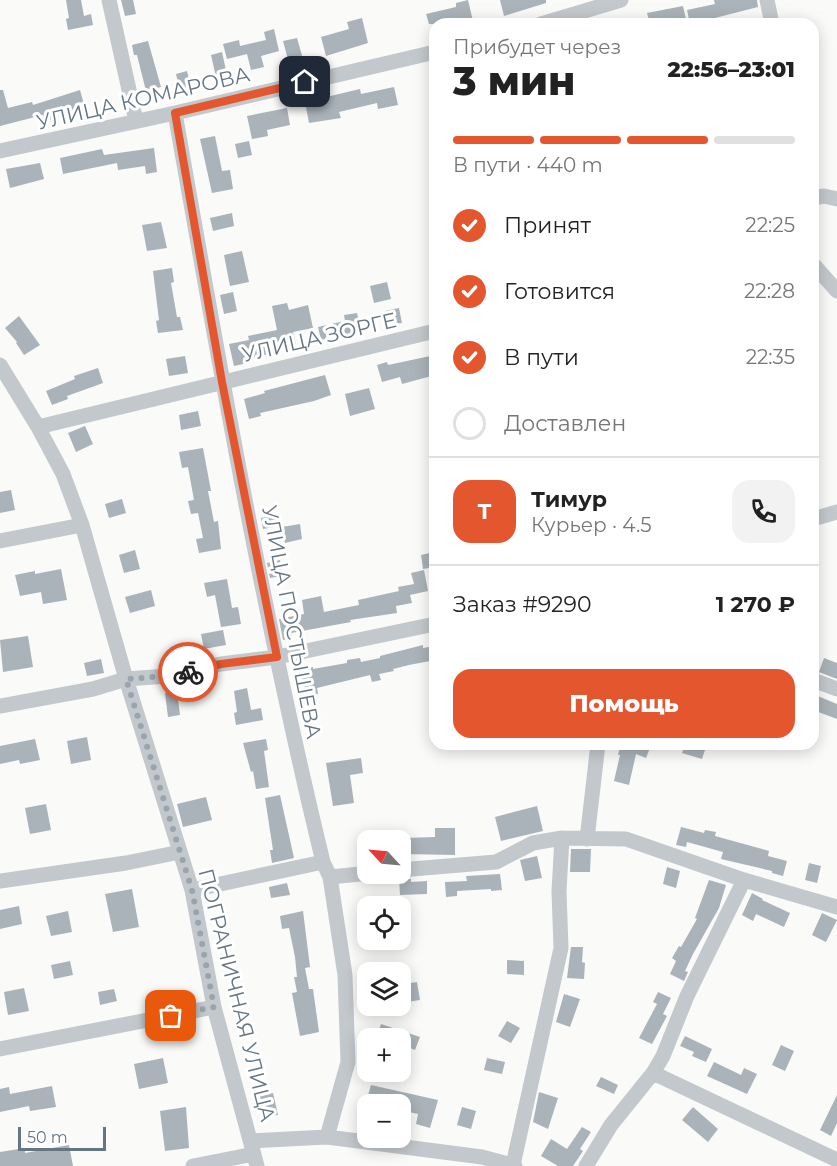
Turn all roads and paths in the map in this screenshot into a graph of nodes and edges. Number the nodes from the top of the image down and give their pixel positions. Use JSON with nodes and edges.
{"nodes":[{"id":1,"x":109,"y":0,"type":"edge"},
{"id":2,"x":621,"y":0,"type":"edge"},
{"id":3,"x":767,"y":0,"type":"edge"},
{"id":4,"x":561,"y":18,"type":"edge"},
{"id":5,"x":771,"y":18,"type":"edge"},
{"id":6,"x":429,"y":53,"type":"edge"},
{"id":7,"x":175,"y":113,"type":"junction"},
{"id":8,"x":136,"y":121,"type":"junction"},
{"id":9,"x":0,"y":151,"type":"edge"},
{"id":10,"x":819,"y":197,"type":"edge"},
{"id":11,"x":837,"y":199,"type":"edge"},
{"id":12,"x":819,"y":271,"type":"edge"},
{"id":13,"x":837,"y":291,"type":"edge"},
{"id":14,"x":429,"y":332,"type":"edge"},
{"id":15,"x":0,"y":365,"type":"edge"},
{"id":16,"x":222,"y":382,"type":"junction"},
{"id":17,"x":38,"y":427,"type":"junction"},
{"id":18,"x":837,"y":512,"type":"edge"},
{"id":19,"x":819,"y":517,"type":"edge"},
{"id":20,"x":82,"y":525,"type":"junction"},
{"id":21,"x":0,"y":541,"type":"edge"},
{"id":22,"x":429,"y":625,"type":"edge"},
{"id":23,"x":277,"y":657,"type":"junction"},
{"id":24,"x":126,"y":679,"type":"junction"},
{"id":25,"x":819,"y":682,"type":"edge"},
{"id":26,"x":837,"y":689,"type":"edge"},
{"id":27,"x":0,"y":706,"type":"edge"},
{"id":28,"x":597,"y":750,"type":"edge"},
{"id":29,"x":562,"y":838,"type":"junction"},
{"id":30,"x":587,"y":838,"type":"junction"},
{"id":31,"x":180,"y":852,"type":"junction"},
{"id":32,"x":323,"y":862,"type":"junction"},
{"id":33,"x":411,"y":869,"type":"edge"},
{"id":34,"x":357,"y":874,"type":"edge"},
{"id":35,"x":330,"y":877,"type":"junction"},
{"id":36,"x":744,"y":880,"type":"junction"},
{"id":37,"x":0,"y":881,"type":"edge"},
{"id":38,"x":192,"y":890,"type":"junction"},
{"id":39,"x":837,"y":907,"type":"edge"},
{"id":40,"x":214,"y":1007,"type":"junction"},
{"id":41,"x":0,"y":1048,"type":"edge"},
{"id":42,"x":653,"y":1073,"type":"junction"},
{"id":43,"x":327,"y":1137,"type":"junction"},
{"id":44,"x":254,"y":1154,"type":"edge"},
{"id":45,"x":837,"y":1160,"type":"edge"},
{"id":46,"x":514,"y":1165,"type":"edge"},
{"id":47,"x":193,"y":1166,"type":"edge"},
{"id":48,"x":586,"y":1166,"type":"edge"}],
"edges":[{"from":1,"to":8,"type":"street"},
{"from":2,"to":4,"type":"street"},
{"from":3,"to":5,"type":"street"},
{"from":6,"to":7,"type":"street","name":"УЛИЦА КОМАРОВА"},
{"from":7,"to":8,"type":"street","name":"УЛИЦА КОМАРОВА"},
{"from":7,"to":16,"type":"street","name":"УЛИЦА ПОСТЫШЕВА"},
{"from":8,"to":9,"type":"street","name":"УЛИЦА КОМАРОВА"},
{"from":10,"to":11,"type":"street"},
{"from":12,"to":13,"type":"street"},
{"from":14,"to":16,"type":"street","name":"УЛИЦА ЗОРГЕ"},
{"from":15,"to":17,"type":"street","name":"ПОГРАНИЧНАЯ УЛИЦА"},
{"from":16,"to":17,"type":"street","name":"УЛИЦА ЗОРГЕ"},
{"from":16,"to":23,"type":"street","name":"УЛИЦА ПОСТЫШЕВА"},
{"from":17,"to":20,"type":"street","name":"ПОГРАНИЧНАЯ УЛИЦА"},
{"from":18,"to":19,"type":"street"},
{"from":20,"to":21,"type":"street"},
{"from":20,"to":24,"type":"street","name":"ПОГРАНИЧНАЯ УЛИЦА"},
{"from":22,"to":23,"type":"street"},
{"from":23,"to":24,"type":"street"},
{"from":23,"to":32,"type":"street","name":"УЛИЦА ПОСТЫШЕВА"},
{"from":24,"to":27,"type":"street"},
{"from":24,"to":31,"type":"street","name":"ПОГРАНИЧНАЯ УЛИЦА"},
{"from":25,"to":26,"type":"street"},
{"from":28,"to":30,"type":"street"},
{"from":29,"to":30,"type":"street"},
{"from":29,"to":33,"type":"street"},
{"from":29,"to":46,"type":"street"},
{"from":30,"to":36,"type":"street"},
{"from":31,"to":37,"type":"street"},
{"from":31,"to":38,"type":"street","name":"ПОГРАНИЧНАЯ УЛИЦА"},
{"from":32,"to":35,"type":"street","name":"УЛИЦА ПОСТЫШЕВА"},
{"from":32,"to":38,"type":"street"},
{"from":34,"to":35,"type":"street"},
{"from":35,"to":43,"type":"street","name":"УЛИЦА ПОСТЫШЕВА"},
{"from":36,"to":39,"type":"street"},
{"from":36,"to":42,"type":"street"},
{"from":38,"to":40,"type":"street","name":"ПОГРАНИЧНАЯ УЛИЦА"},
{"from":40,"to":41,"type":"street"},
{"from":40,"to":44,"type":"street","name":"ПОГРАНИЧНАЯ УЛИЦА"},
{"from":42,"to":45,"type":"street"},
{"from":42,"to":48,"type":"street"},
{"from":43,"to":44,"type":"street"},
{"from":43,"to":46,"type":"street"},
{"from":44,"to":47,"type":"street"}]}
